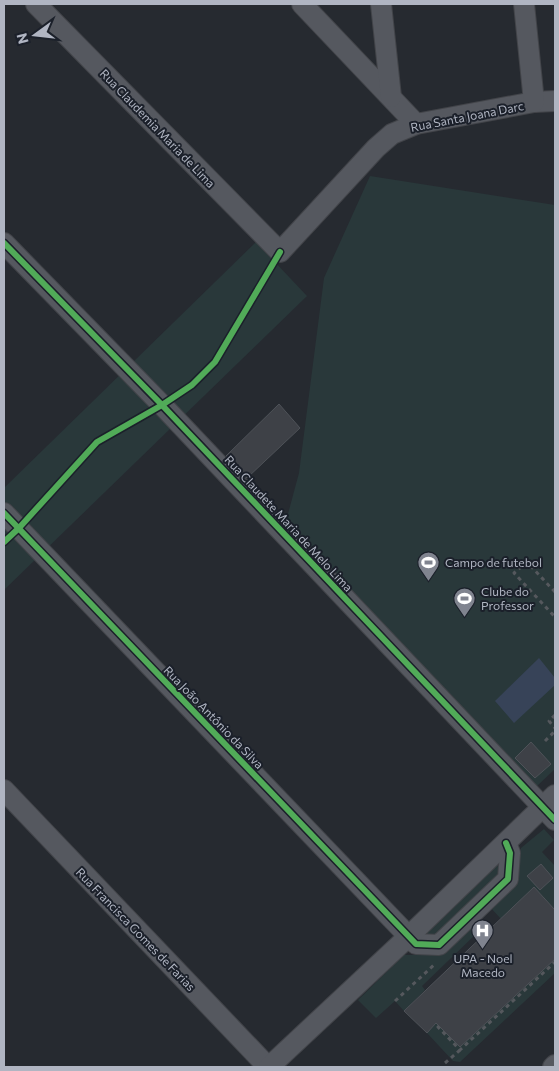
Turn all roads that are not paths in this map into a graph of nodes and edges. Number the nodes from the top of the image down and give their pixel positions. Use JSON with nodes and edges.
{"nodes":[{"id":1,"x":36,"y":4,"type":"edge"},
{"id":2,"x":302,"y":4,"type":"edge"},
{"id":3,"x":381,"y":4,"type":"edge"},
{"id":4,"x":524,"y":4,"type":"edge"},
{"id":5,"x":391,"y":97,"type":"junction"},
{"id":6,"x":555,"y":101,"type":"edge"},
{"id":7,"x":534,"y":102,"type":"junction"},
{"id":8,"x":416,"y":124,"type":"junction"},
{"id":9,"x":4,"y":243,"type":"edge"},
{"id":10,"x":280,"y":252,"type":"joint"},
{"id":11,"x":4,"y":512,"type":"edge"},
{"id":12,"x":4,"y":790,"type":"edge"},
{"id":13,"x":551,"y":807,"type":"edge"},
{"id":14,"x":506,"y":843,"type":"junction"},
{"id":15,"x":408,"y":937,"type":"junction"},
{"id":16,"x":268,"y":1067,"type":"edge"}],
"edges":[{"from":1,"to":10,"type":"street","name":"Rua Claudemia Maria de Lima"},
{"from":2,"to":5,"type":"street"},
{"from":3,"to":5,"type":"street"},
{"from":4,"to":7,"type":"street"},
{"from":5,"to":8,"type":"street"},
{"from":6,"to":7,"type":"street","name":"Rua Santa Joana Darc"},
{"from":7,"to":8,"type":"street","name":"Rua Santa Joana Darc"},
{"from":8,"to":10,"type":"street","name":"Rua Santa Joana Darc"},
{"from":9,"to":13,"type":"street","name":"Rua Claudete Maria de Melo Lima"},
{"from":11,"to":15,"type":"street","name":"Rua João Antônio da Silva"},
{"from":12,"to":16,"type":"street","name":"Rua Francisca Gomes de Farias"},
{"from":13,"to":14,"type":"street"},
{"from":14,"to":15,"type":"street"},
{"from":14,"to":15,"type":"street"},
{"from":15,"to":16,"type":"street"}]}
